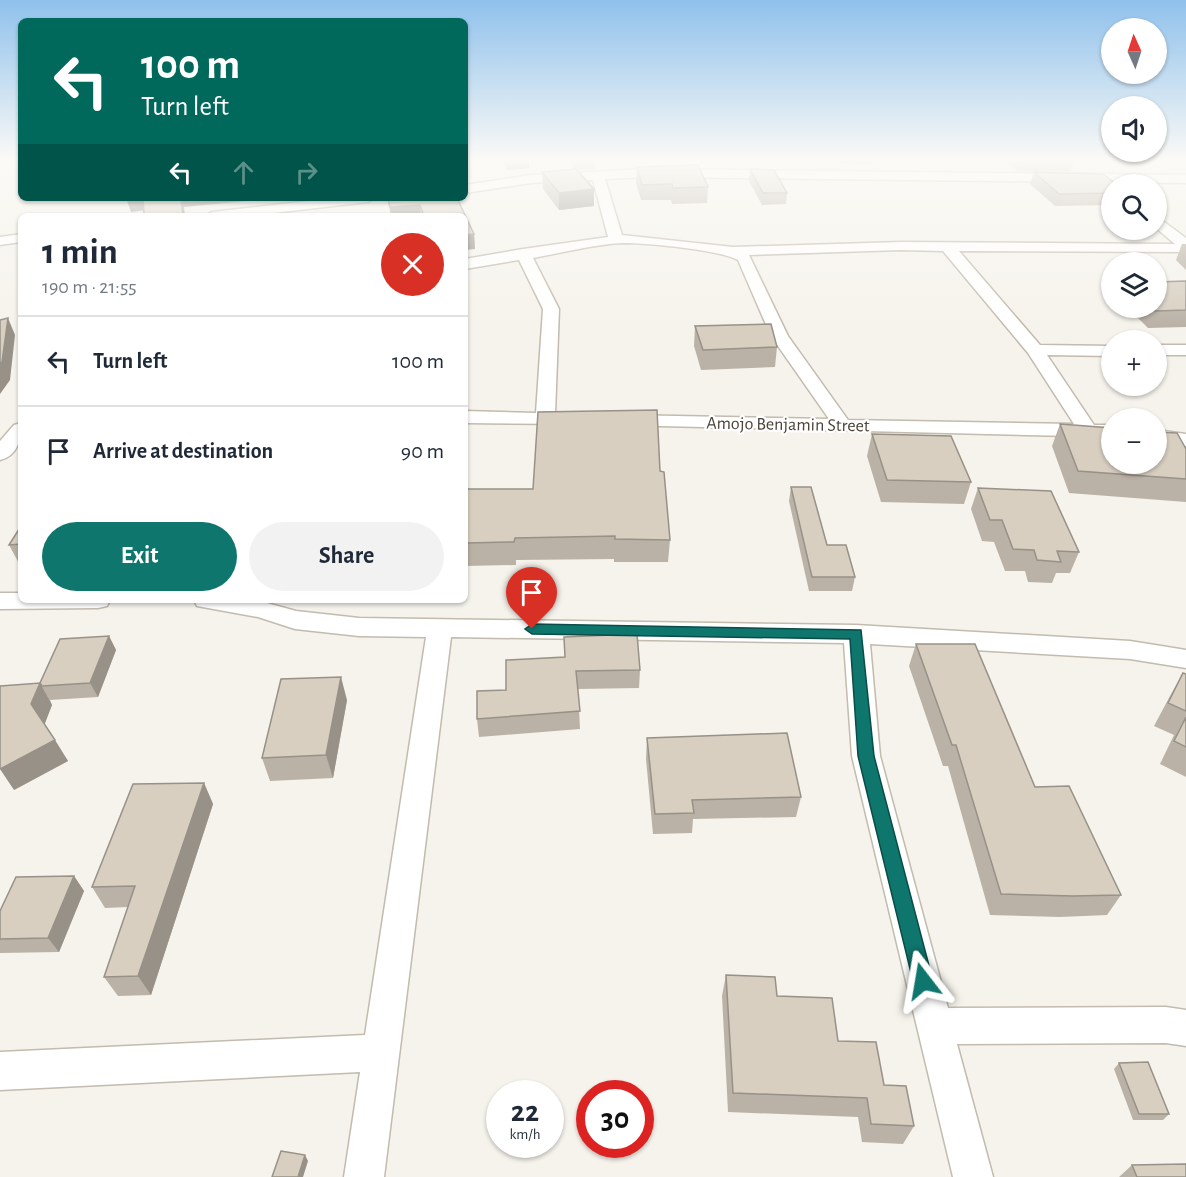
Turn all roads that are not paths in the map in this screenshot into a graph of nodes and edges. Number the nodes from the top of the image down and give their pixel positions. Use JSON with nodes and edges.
{"nodes":[{"id":1,"x":609,"y":216,"type":"edge"},
{"id":2,"x":1167,"y":230,"type":"edge"},
{"id":3,"x":18,"y":238,"type":"edge"},
{"id":4,"x":616,"y":240,"type":"junction"},
{"id":5,"x":0,"y":241,"type":"edge"},
{"id":6,"x":947,"y":246,"type":"junction"},
{"id":7,"x":1186,"y":247,"type":"edge"},
{"id":8,"x":733,"y":251,"type":"junction"},
{"id":9,"x":523,"y":253,"type":"junction"},
{"id":10,"x":468,"y":263,"type":"edge"},
{"id":11,"x":1035,"y":350,"type":"junction"},
{"id":12,"x":1167,"y":350,"type":"edge"},
{"id":13,"x":1186,"y":350,"type":"edge"},
{"id":14,"x":1101,"y":351,"type":"edge"},
{"id":15,"x":468,"y":417,"type":"edge"},
{"id":16,"x":545,"y":419,"type":"junction"},
{"id":17,"x":843,"y":426,"type":"junction"},
{"id":18,"x":1088,"y":430,"type":"junction"},
{"id":19,"x":1101,"y":431,"type":"edge"},
{"id":20,"x":18,"y":433,"type":"edge"},
{"id":21,"x":1167,"y":437,"type":"edge"},
{"id":22,"x":1186,"y":440,"type":"edge"},
{"id":23,"x":0,"y":454,"type":"edge"},
{"id":24,"x":0,"y":601,"type":"edge"},
{"id":25,"x":18,"y":601,"type":"edge"},
{"id":26,"x":224,"y":603,"type":"edge"},
{"id":27,"x":440,"y":628,"type":"junction"},
{"id":28,"x":856,"y":634,"type":"junction"},
{"id":29,"x":1186,"y":659,"type":"edge"},
{"id":30,"x":934,"y":1026,"type":"junction"},
{"id":31,"x":1186,"y":1028,"type":"edge"},
{"id":32,"x":380,"y":1053,"type":"junction"},
{"id":33,"x":0,"y":1071,"type":"edge"},
{"id":34,"x":364,"y":1177,"type":"edge"},
{"id":35,"x":973,"y":1177,"type":"edge"}],
"edges":[{"from":1,"to":4,"type":"street"},
{"from":2,"to":7,"type":"street"},
{"from":3,"to":5,"type":"street"},
{"from":4,"to":8,"type":"street"},
{"from":4,"to":9,"type":"street"},
{"from":6,"to":7,"type":"street"},
{"from":6,"to":8,"type":"street"},
{"from":6,"to":11,"type":"street"},
{"from":8,"to":17,"type":"street"},
{"from":9,"to":10,"type":"street"},
{"from":9,"to":16,"type":"street"},
{"from":11,"to":14,"type":"street"},
{"from":11,"to":18,"type":"street"},
{"from":12,"to":13,"type":"street"},
{"from":15,"to":16,"type":"street","name":"Amojo Benjamin Street"},
{"from":16,"to":17,"type":"street","name":"Amojo Benjamin Street"},
{"from":17,"to":18,"type":"street","name":"Amojo Benjamin Street"},
{"from":18,"to":19,"type":"street","name":"Amojo Benjamin Street"},
{"from":20,"to":23,"type":"street"},
{"from":21,"to":22,"type":"street"},
{"from":24,"to":25,"type":"street"},
{"from":26,"to":27,"type":"street"},
{"from":27,"to":28,"type":"street"},
{"from":27,"to":32,"type":"street"},
{"from":28,"to":29,"type":"street"},
{"from":28,"to":30,"type":"street"},
{"from":30,"to":31,"type":"street"},
{"from":30,"to":35,"type":"street"},
{"from":32,"to":33,"type":"street"},
{"from":32,"to":34,"type":"street"}]}
